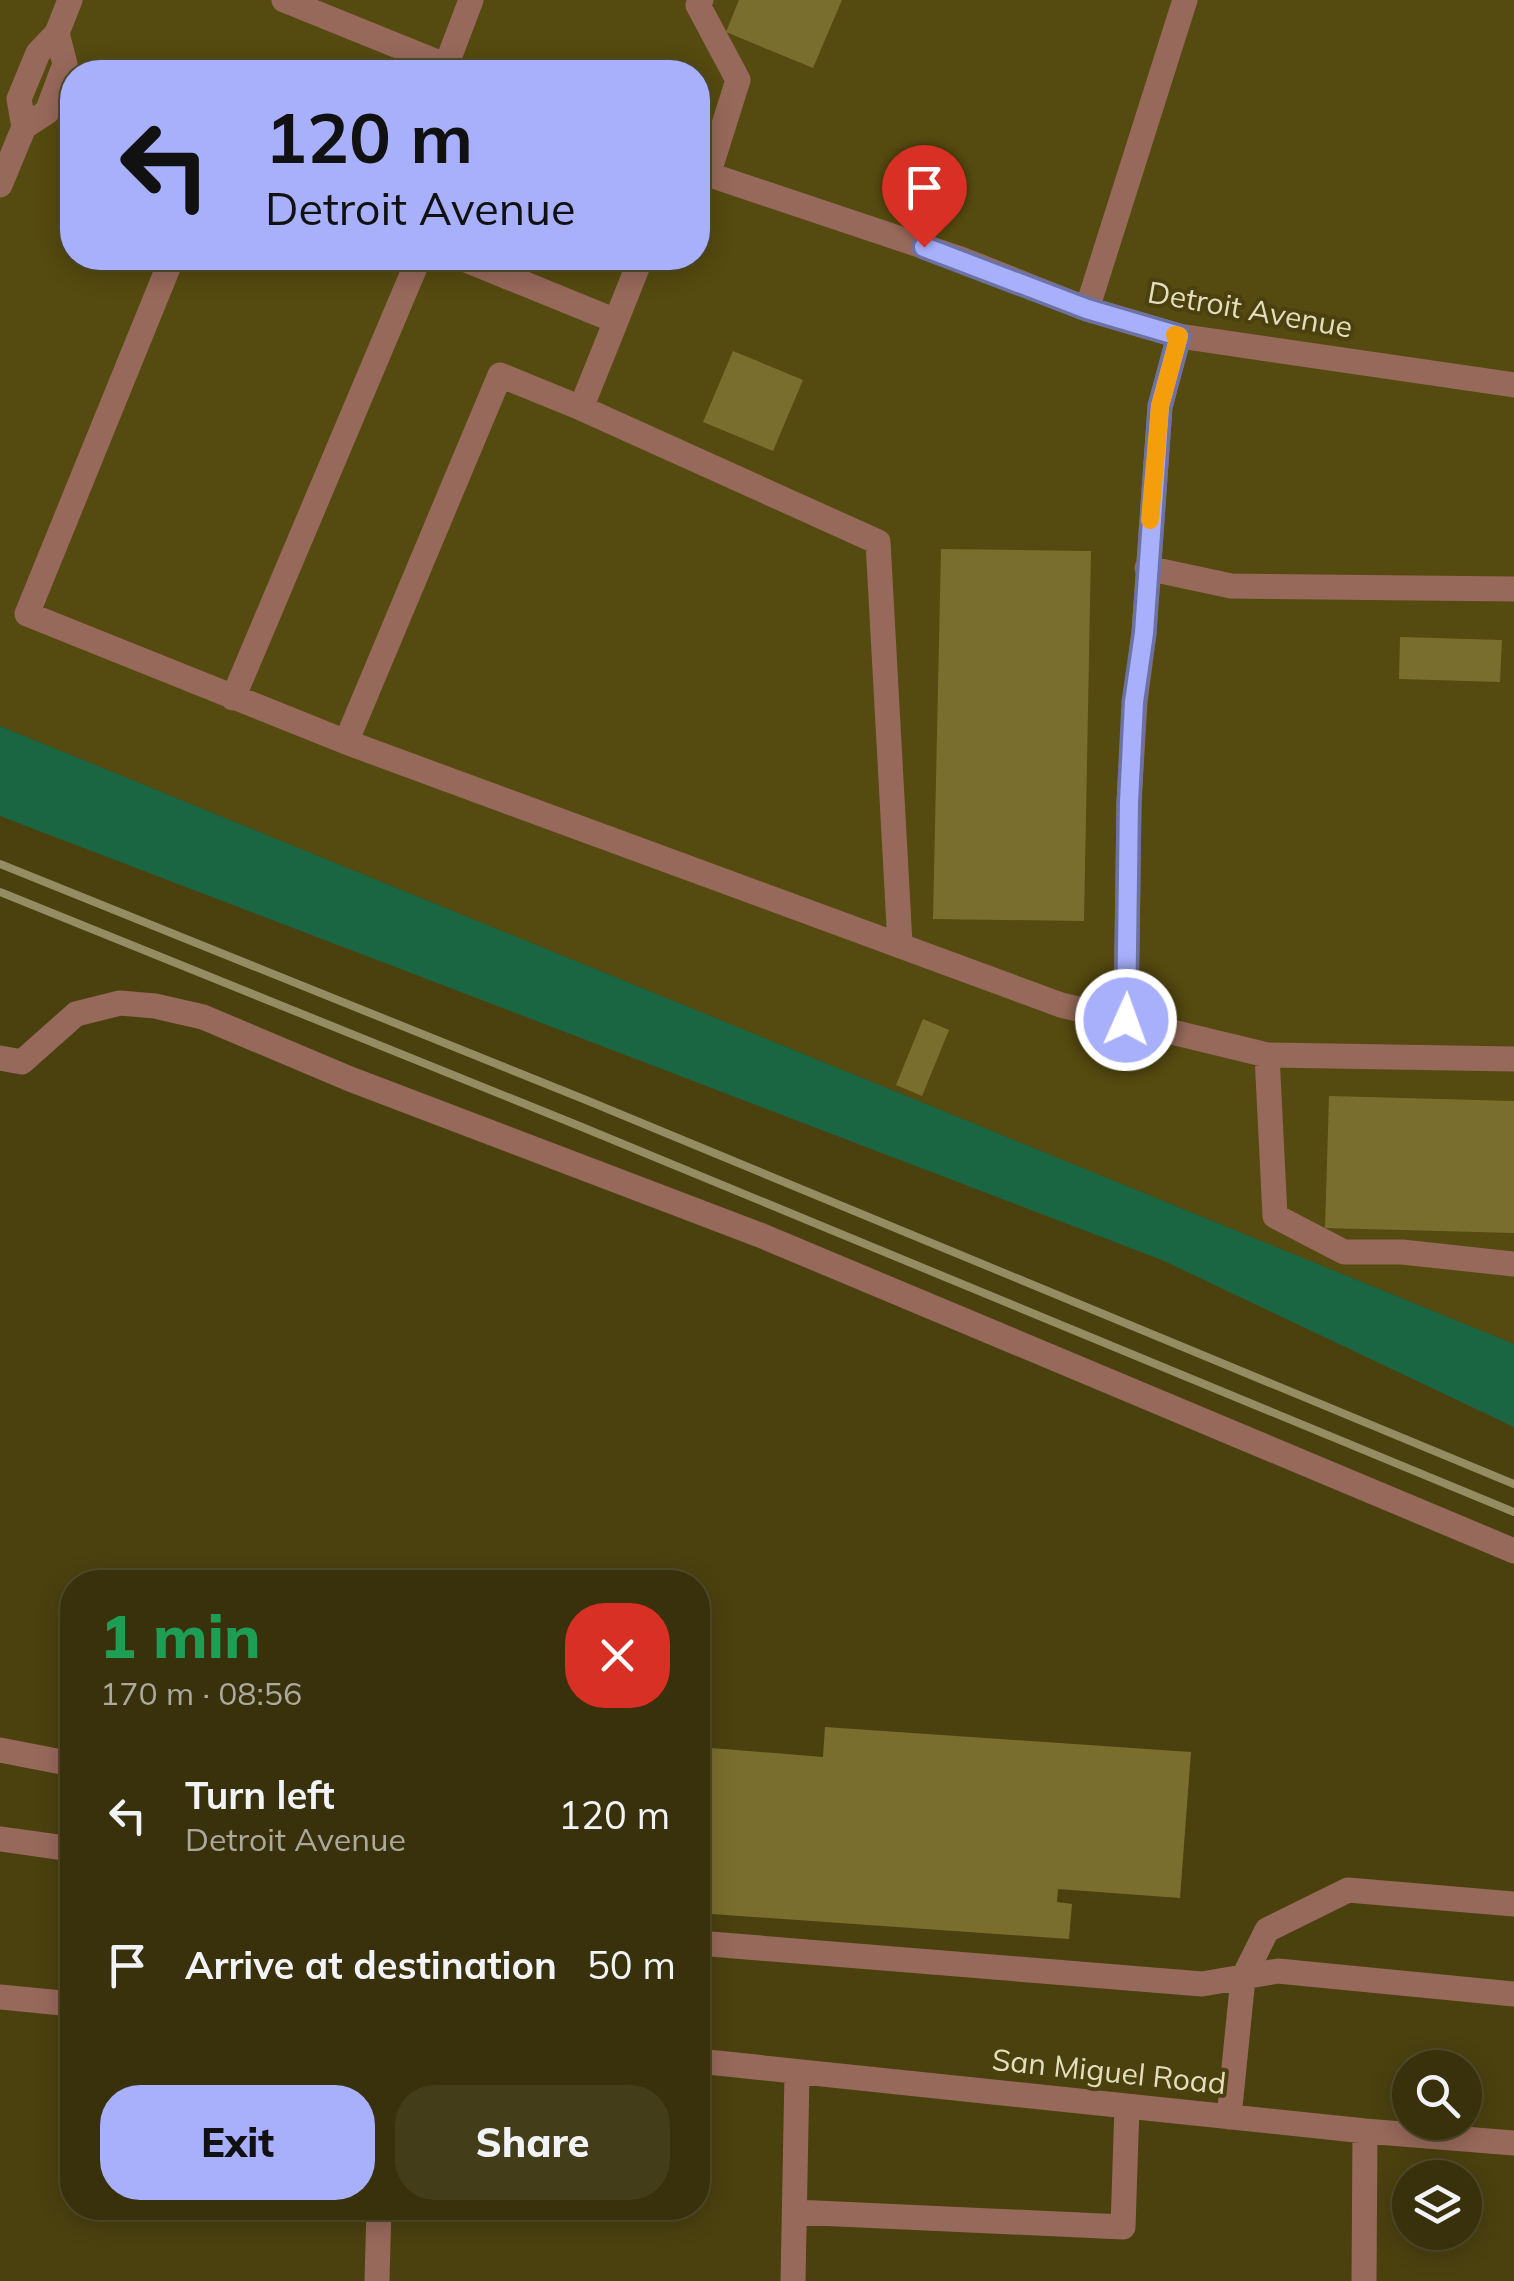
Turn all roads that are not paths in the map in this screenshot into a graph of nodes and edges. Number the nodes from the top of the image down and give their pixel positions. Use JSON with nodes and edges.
{"nodes":[{"id":1,"x":70,"y":0,"type":"edge"},
{"id":2,"x":284,"y":0,"type":"edge"},
{"id":3,"x":472,"y":0,"type":"edge"},
{"id":4,"x":700,"y":0,"type":"edge"},
{"id":5,"x":1185,"y":0,"type":"edge"},
{"id":6,"x":432,"y":60,"type":"edge"},
{"id":7,"x":456,"y":60,"type":"edge"},
{"id":8,"x":710,"y":154,"type":"edge"},
{"id":9,"x":710,"y":175,"type":"edge"},
{"id":10,"x":0,"y":185,"type":"edge"},
{"id":11,"x":167,"y":270,"type":"edge"},
{"id":12,"x":414,"y":270,"type":"edge"},
{"id":13,"x":491,"y":270,"type":"edge"},
{"id":14,"x":636,"y":270,"type":"edge"},
{"id":15,"x":1087,"y":309,"type":"junction"},
{"id":16,"x":616,"y":320,"type":"junction"},
{"id":17,"x":1179,"y":336,"type":"junction"},
{"id":18,"x":1514,"y":385,"type":"edge"},
{"id":19,"x":581,"y":408,"type":"junction"},
{"id":20,"x":1147,"y":568,"type":"junction"},
{"id":21,"x":1514,"y":589,"type":"edge"},
{"id":22,"x":233,"y":698,"type":"junction"},
{"id":23,"x":346,"y":742,"type":"junction"},
{"id":24,"x":900,"y":944,"type":"junction"},
{"id":25,"x":1126,"y":1020,"type":"junction"},
{"id":26,"x":1267,"y":1055,"type":"junction"},
{"id":27,"x":0,"y":1058,"type":"edge"},
{"id":28,"x":1514,"y":1059,"type":"edge"},
{"id":29,"x":1514,"y":1264,"type":"edge"},
{"id":30,"x":1514,"y":1551,"type":"edge"},
{"id":31,"x":0,"y":1750,"type":"edge"},
{"id":32,"x":60,"y":1762,"type":"edge"},
{"id":33,"x":0,"y":1839,"type":"edge"},
{"id":34,"x":60,"y":1848,"type":"edge"},
{"id":35,"x":1514,"y":1904,"type":"edge"},
{"id":36,"x":710,"y":1944,"type":"edge"},
{"id":37,"x":1242,"y":1978,"type":"junction"},
{"id":38,"x":1514,"y":1994,"type":"edge"},
{"id":39,"x":0,"y":1998,"type":"edge"},
{"id":40,"x":60,"y":2003,"type":"edge"},
{"id":41,"x":710,"y":2062,"type":"edge"},
{"id":42,"x":797,"y":2072,"type":"junction"},
{"id":43,"x":1127,"y":2106,"type":"junction"},
{"id":44,"x":1229,"y":2117,"type":"junction"},
{"id":45,"x":1365,"y":2131,"type":"junction"},
{"id":46,"x":1514,"y":2143,"type":"edge"},
{"id":47,"x":794,"y":2212,"type":"junction"},
{"id":48,"x":379,"y":2220,"type":"edge"},
{"id":49,"x":377,"y":2281,"type":"edge"},
{"id":50,"x":793,"y":2281,"type":"edge"},
{"id":51,"x":1364,"y":2281,"type":"edge"}],
"edges":[{"from":1,"to":10,"type":"street"},
{"from":2,"to":6,"type":"street"},
{"from":3,"to":7,"type":"street"},
{"from":4,"to":8,"type":"street"},
{"from":5,"to":15,"type":"street"},
{"from":9,"to":15,"type":"street","name":"Detroit Avenue"},
{"from":11,"to":22,"type":"street"},
{"from":12,"to":22,"type":"street"},
{"from":13,"to":16,"type":"street"},
{"from":14,"to":16,"type":"street"},
{"from":15,"to":17,"type":"street","name":"Detroit Avenue"},
{"from":16,"to":19,"type":"street"},
{"from":17,"to":18,"type":"street","name":"Detroit Avenue"},
{"from":17,"to":20,"type":"street"},
{"from":19,"to":23,"type":"street"},
{"from":19,"to":24,"type":"street"},
{"from":20,"to":21,"type":"street"},
{"from":20,"to":25,"type":"street"},
{"from":22,"to":23,"type":"street"},
{"from":23,"to":24,"type":"street"},
{"from":24,"to":25,"type":"street"},
{"from":25,"to":26,"type":"street"},
{"from":26,"to":28,"type":"street"},
{"from":26,"to":29,"type":"street"},
{"from":27,"to":30,"type":"street"},
{"from":31,"to":32,"type":"street"},
{"from":33,"to":34,"type":"street"},
{"from":35,"to":37,"type":"street"},
{"from":36,"to":37,"type":"street"},
{"from":37,"to":38,"type":"street"},
{"from":37,"to":44,"type":"street"},
{"from":39,"to":40,"type":"street"},
{"from":41,"to":42,"type":"street","name":"San Miguel Road"},
{"from":42,"to":43,"type":"street","name":"San Miguel Road"},
{"from":42,"to":47,"type":"street"},
{"from":43,"to":44,"type":"street","name":"San Miguel Road"},
{"from":43,"to":47,"type":"street"},
{"from":44,"to":45,"type":"street","name":"San Miguel Road"},
{"from":45,"to":46,"type":"street","name":"San Miguel Road"},
{"from":45,"to":51,"type":"street"},
{"from":47,"to":50,"type":"street"},
{"from":48,"to":49,"type":"street"}]}
